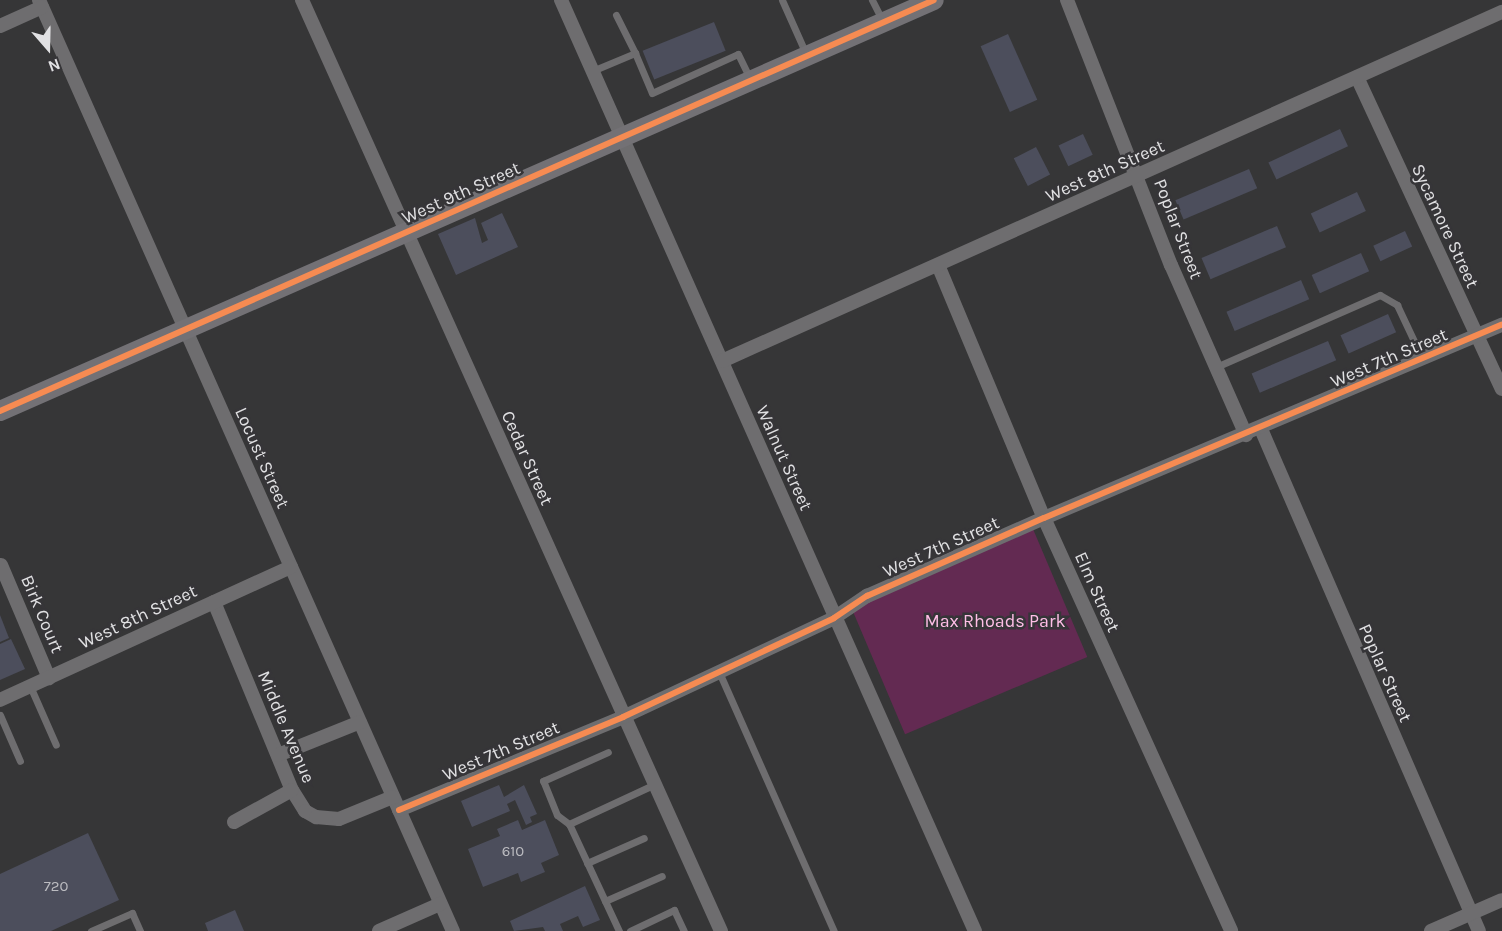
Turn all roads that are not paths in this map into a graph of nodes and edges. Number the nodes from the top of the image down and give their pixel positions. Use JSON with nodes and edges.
{"nodes":[{"id":1,"x":302,"y":0,"type":"edge"},
{"id":2,"x":561,"y":0,"type":"edge"},
{"id":3,"x":782,"y":0,"type":"edge"},
{"id":4,"x":872,"y":0,"type":"edge"},
{"id":5,"x":934,"y":0,"type":"edge"},
{"id":6,"x":1067,"y":0,"type":"edge"},
{"id":7,"x":41,"y":3,"type":"edge"},
{"id":8,"x":1502,"y":12,"type":"edge"},
{"id":9,"x":616,"y":15,"type":"dead end"},
{"id":10,"x":883,"y":22,"type":"junction"},
{"id":11,"x":0,"y":26,"type":"edge"},
{"id":12,"x":634,"y":53,"type":"junction"},
{"id":13,"x":807,"y":56,"type":"junction"},
{"id":14,"x":592,"y":71,"type":"junction"},
{"id":15,"x":1357,"y":77,"type":"junction"},
{"id":16,"x":751,"y":81,"type":"junction"},
{"id":17,"x":622,"y":138,"type":"junction"},
{"id":18,"x":1138,"y":176,"type":"junction"},
{"id":19,"x":407,"y":233,"type":"junction"},
{"id":20,"x":938,"y":265,"type":"junction"},
{"id":21,"x":1502,"y":325,"type":"edge"},
{"id":22,"x":187,"y":332,"type":"junction"},
{"id":23,"x":1478,"y":337,"type":"junction"},
{"id":24,"x":1423,"y":360,"type":"junction"},
{"id":25,"x":722,"y":361,"type":"junction"},
{"id":26,"x":1216,"y":367,"type":"junction"},
{"id":27,"x":1502,"y":388,"type":"edge"},
{"id":28,"x":0,"y":411,"type":"edge"},
{"id":29,"x":1261,"y":429,"type":"junction"},
{"id":30,"x":1246,"y":435,"type":"junction"},
{"id":31,"x":1044,"y":518,"type":"junction"},
{"id":32,"x":1,"y":565,"type":"edge"},
{"id":33,"x":291,"y":567,"type":"junction"},
{"id":34,"x":214,"y":602,"type":"junction"},
{"id":35,"x":834,"y":618,"type":"junction"},
{"id":36,"x":719,"y":672,"type":"junction"},
{"id":37,"x":49,"y":678,"type":"junction"},
{"id":38,"x":30,"y":686,"type":"junction"},
{"id":39,"x":0,"y":700,"type":"edge"},
{"id":40,"x":0,"y":715,"type":"edge"},
{"id":41,"x":623,"y":717,"type":"junction"},
{"id":42,"x":360,"y":722,"type":"junction"},
{"id":43,"x":56,"y":745,"type":"dead end"},
{"id":44,"x":608,"y":752,"type":"dead end"},
{"id":45,"x":278,"y":755,"type":"junction"},
{"id":46,"x":20,"y":761,"type":"dead end"},
{"id":47,"x":655,"y":784,"type":"junction"},
{"id":48,"x":292,"y":790,"type":"junction"},
{"id":49,"x":396,"y":804,"type":"junction"},
{"id":50,"x":234,"y":822,"type":"dead end"},
{"id":51,"x":569,"y":824,"type":"junction"},
{"id":52,"x":644,"y":837,"type":"dead end"},
{"id":53,"x":587,"y":863,"type":"junction"},
{"id":54,"x":662,"y":876,"type":"dead end"},
{"id":55,"x":1502,"y":900,"type":"edge"},
{"id":56,"x":605,"y":901,"type":"junction"},
{"id":57,"x":440,"y":904,"type":"junction"},
{"id":58,"x":1471,"y":913,"type":"junction"},
{"id":59,"x":92,"y":931,"type":"edge"},
{"id":60,"x":140,"y":931,"type":"edge"},
{"id":61,"x":379,"y":931,"type":"edge"},
{"id":62,"x":453,"y":931,"type":"edge"},
{"id":63,"x":619,"y":931,"type":"edge"},
{"id":64,"x":630,"y":931,"type":"edge"},
{"id":65,"x":684,"y":931,"type":"edge"},
{"id":66,"x":722,"y":931,"type":"edge"},
{"id":67,"x":834,"y":931,"type":"edge"},
{"id":68,"x":975,"y":931,"type":"edge"},
{"id":69,"x":1231,"y":931,"type":"edge"},
{"id":70,"x":1431,"y":931,"type":"edge"},
{"id":71,"x":1479,"y":931,"type":"edge"}],
"edges":[{"from":1,"to":19,"type":"street","name":"Cedar Street"},
{"from":2,"to":14,"type":"street","name":"Walnut Street"},
{"from":3,"to":13,"type":"lane"},
{"from":4,"to":10,"type":"lane"},
{"from":5,"to":10,"type":"street","name":"West 9th Street"},
{"from":6,"to":18,"type":"street","name":"Poplar Street"},
{"from":7,"to":11,"type":"street"},
{"from":7,"to":22,"type":"street","name":"Locust Street"},
{"from":8,"to":15,"type":"street","name":"West 8th Street"},
{"from":9,"to":12,"type":"lane"},
{"from":10,"to":13,"type":"street","name":"West 9th Street"},
{"from":12,"to":14,"type":"lane"},
{"from":12,"to":16,"type":"lane"},
{"from":13,"to":16,"type":"street","name":"West 9th Street"},
{"from":14,"to":17,"type":"street","name":"Walnut Street"},
{"from":15,"to":18,"type":"street","name":"West 8th Street"},
{"from":15,"to":23,"type":"street","name":"Sycamore Street"},
{"from":16,"to":17,"type":"street","name":"West 9th Street"},
{"from":17,"to":19,"type":"street","name":"West 9th Street"},
{"from":17,"to":25,"type":"street","name":"Walnut Street"},
{"from":18,"to":20,"type":"street","name":"West 8th Street"},
{"from":18,"to":26,"type":"street","name":"Poplar Street"},
{"from":19,"to":22,"type":"street","name":"West 9th Street"},
{"from":19,"to":41,"type":"street","name":"Cedar Street"},
{"from":20,"to":25,"type":"street","name":"West 8th Street"},
{"from":20,"to":31,"type":"street","name":"Elm Street"},
{"from":21,"to":23,"type":"street","name":"West 7th Street"},
{"from":22,"to":28,"type":"street","name":"West 9th Street"},
{"from":22,"to":33,"type":"street","name":"Locust Street"},
{"from":23,"to":24,"type":"street","name":"West 7th Street"},
{"from":23,"to":27,"type":"street","name":"Sycamore Street"},
{"from":24,"to":26,"type":"lane"},
{"from":24,"to":29,"type":"street","name":"West 7th Street"},
{"from":25,"to":35,"type":"street","name":"Walnut Street"},
{"from":26,"to":30,"type":"street","name":"Poplar Street"},
{"from":29,"to":30,"type":"street","name":"West 7th Street"},
{"from":29,"to":58,"type":"street","name":"Poplar Street"},
{"from":30,"to":31,"type":"street","name":"West 7th Street"},
{"from":31,"to":35,"type":"street","name":"West 7th Street"},
{"from":31,"to":69,"type":"street","name":"Elm Street"},
{"from":32,"to":37,"type":"street","name":"Birk Court"},
{"from":33,"to":34,"type":"street","name":"West 8th Street"},
{"from":33,"to":42,"type":"street","name":"Locust Street"},
{"from":34,"to":37,"type":"street","name":"West 8th Street"},
{"from":34,"to":45,"type":"street","name":"Middle Avenue"},
{"from":35,"to":36,"type":"street","name":"West 7th Street"},
{"from":35,"to":68,"type":"street","name":"Walnut Street"},
{"from":36,"to":41,"type":"street","name":"West 7th Street"},
{"from":36,"to":67,"type":"lane"},
{"from":37,"to":38,"type":"street","name":"West 8th Street"},
{"from":38,"to":39,"type":"street","name":"West 8th Street"},
{"from":38,"to":43,"type":"lane"},
{"from":40,"to":46,"type":"lane"},
{"from":41,"to":47,"type":"street","name":"Cedar Street"},
{"from":41,"to":49,"type":"street","name":"West 7th Street"},
{"from":42,"to":45,"type":"street"},
{"from":42,"to":49,"type":"street","name":"Locust Street"},
{"from":44,"to":51,"type":"lane"},
{"from":45,"to":48,"type":"street","name":"Middle Avenue"},
{"from":47,"to":51,"type":"lane"},
{"from":47,"to":66,"type":"street","name":"Cedar Street"},
{"from":48,"to":49,"type":"street","name":"Middle Avenue"},
{"from":48,"to":50,"type":"street"},
{"from":49,"to":57,"type":"street","name":"Locust Street"},
{"from":51,"to":53,"type":"lane"},
{"from":52,"to":53,"type":"lane"},
{"from":53,"to":56,"type":"lane"},
{"from":54,"to":56,"type":"lane"},
{"from":55,"to":58,"type":"street"},
{"from":56,"to":63,"type":"lane"},
{"from":57,"to":61,"type":"street"},
{"from":57,"to":62,"type":"street","name":"Locust Street"},
{"from":58,"to":70,"type":"street"},
{"from":58,"to":71,"type":"street","name":"Poplar Street"},
{"from":59,"to":60,"type":"lane"},
{"from":64,"to":65,"type":"lane"}]}
